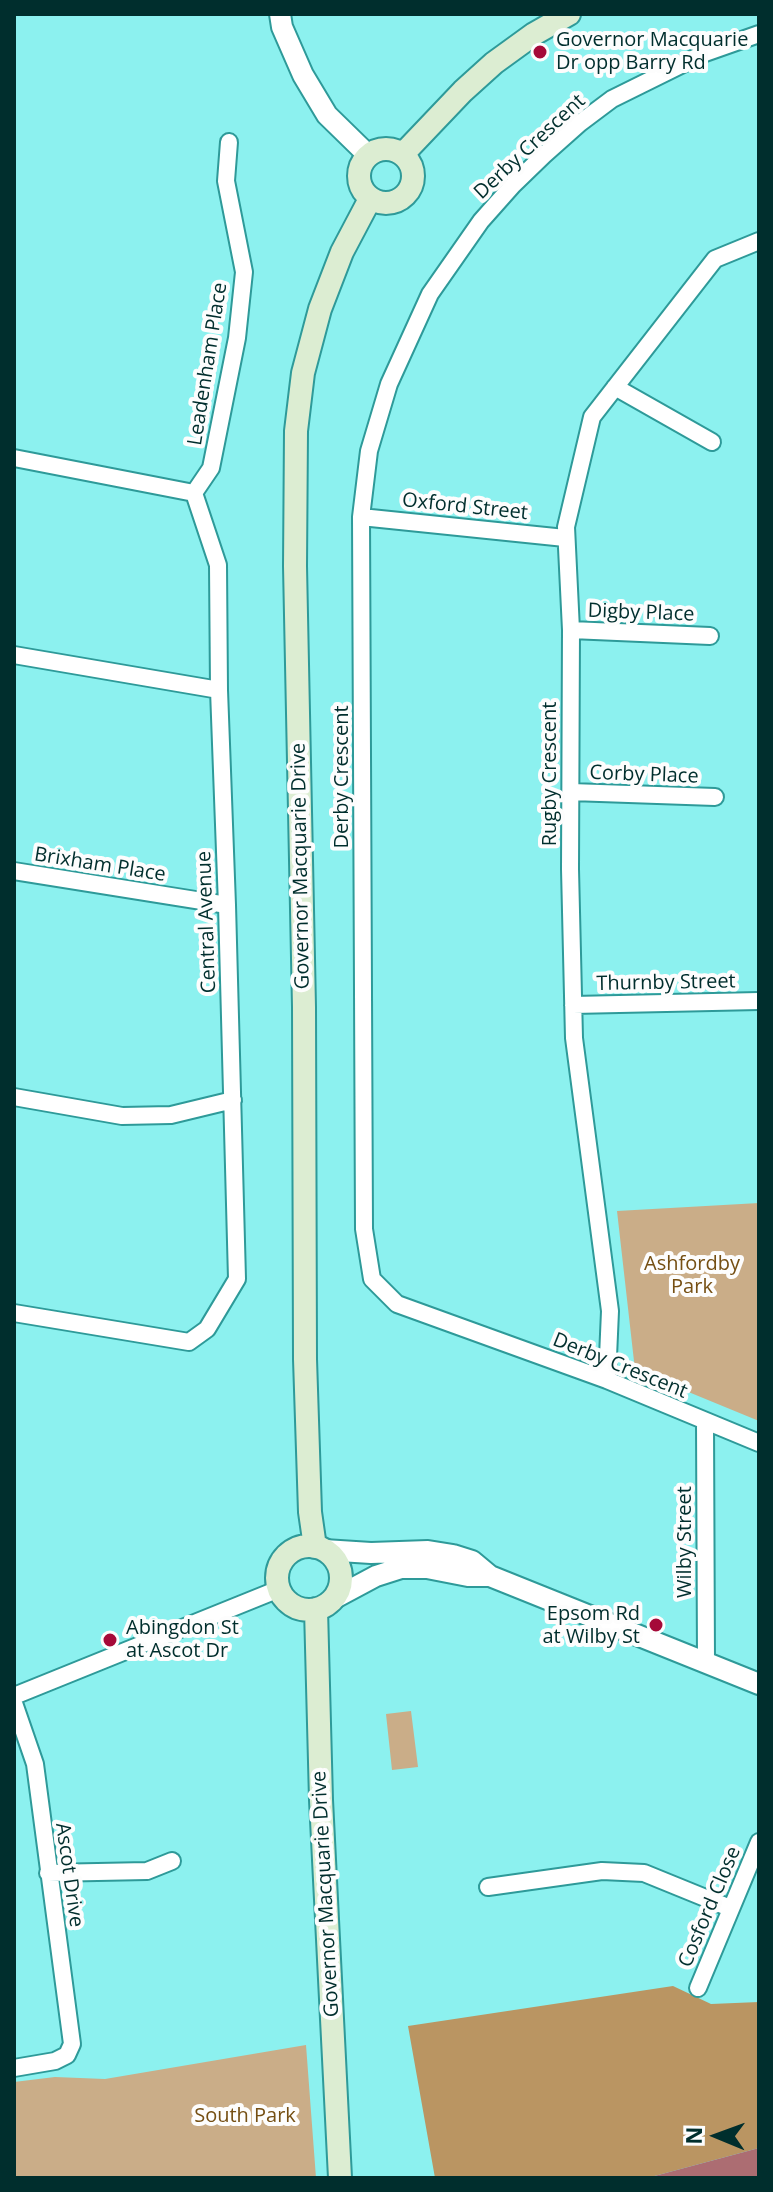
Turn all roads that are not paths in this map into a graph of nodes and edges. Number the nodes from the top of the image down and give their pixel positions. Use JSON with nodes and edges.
{"nodes":[{"id":1,"x":280,"y":14,"type":"edge"},
{"id":2,"x":569,"y":14,"type":"edge"},
{"id":3,"x":759,"y":34,"type":"edge"},
{"id":4,"x":229,"y":142,"type":"dead end"},
{"id":5,"x":403,"y":154,"type":"junction"},
{"id":6,"x":368,"y":155,"type":"junction"},
{"id":7,"x":370,"y":199,"type":"junction"},
{"id":8,"x":759,"y":241,"type":"edge"},
{"id":9,"x":615,"y":387,"type":"junction"},
{"id":10,"x":712,"y":442,"type":"dead end"},
{"id":11,"x":14,"y":458,"type":"edge"},
{"id":12,"x":194,"y":493,"type":"junction"},
{"id":13,"x":361,"y":517,"type":"junction"},
{"id":14,"x":565,"y":538,"type":"junction"},
{"id":15,"x":571,"y":630,"type":"junction"},
{"id":16,"x":710,"y":636,"type":"dead end"},
{"id":17,"x":14,"y":655,"type":"edge"},
{"id":18,"x":219,"y":690,"type":"junction"},
{"id":19,"x":571,"y":792,"type":"junction"},
{"id":20,"x":715,"y":797,"type":"dead end"},
{"id":21,"x":14,"y":871,"type":"edge"},
{"id":22,"x":227,"y":905,"type":"junction"},
{"id":23,"x":759,"y":1001,"type":"edge"},
{"id":24,"x":573,"y":1005,"type":"junction"},
{"id":25,"x":14,"y":1097,"type":"edge"},
{"id":26,"x":233,"y":1100,"type":"junction"},
{"id":27,"x":14,"y":1313,"type":"edge"},
{"id":28,"x":607,"y":1380,"type":"junction"},
{"id":29,"x":705,"y":1422,"type":"junction"},
{"id":30,"x":759,"y":1443,"type":"edge"},
{"id":31,"x":320,"y":1548,"type":"junction"},
{"id":32,"x":490,"y":1576,"type":"junction"},
{"id":33,"x":279,"y":1589,"type":"junction"},
{"id":34,"x":324,"y":1604,"type":"junction"},
{"id":35,"x":706,"y":1662,"type":"junction"},
{"id":36,"x":759,"y":1684,"type":"edge"},
{"id":37,"x":14,"y":1696,"type":"edge"},
{"id":38,"x":14,"y":1703,"type":"edge"},
{"id":39,"x":759,"y":1842,"type":"edge"},
{"id":40,"x":172,"y":1861,"type":"dead end"},
{"id":41,"x":48,"y":1873,"type":"junction"},
{"id":42,"x":488,"y":1887,"type":"dead end"},
{"id":43,"x":730,"y":1908,"type":"junction"},
{"id":44,"x":698,"y":1988,"type":"dead end"},
{"id":45,"x":14,"y":2068,"type":"edge"},
{"id":46,"x":340,"y":2178,"type":"edge"}],
"edges":[{"from":1,"to":6,"type":"street"},
{"from":2,"to":5,"type":"main road"},
{"from":3,"to":13,"type":"street","name":"Derby Crescent"},
{"from":4,"to":12,"type":"street","name":"Leadenham Place"},
{"from":5,"to":6,"type":"main road"},
{"from":5,"to":7,"type":"main road"},
{"from":6,"to":7,"type":"main road"},
{"from":7,"to":31,"type":"main road","name":"Governor Macquarie Drive"},
{"from":8,"to":9,"type":"street","name":"Rugby Crescent"},
{"from":9,"to":10,"type":"street"},
{"from":9,"to":14,"type":"street","name":"Rugby Crescent"},
{"from":11,"to":12,"type":"street"},
{"from":12,"to":18,"type":"street","name":"Central Avenue"},
{"from":13,"to":14,"type":"street","name":"Oxford Street"},
{"from":13,"to":28,"type":"street","name":"Derby Crescent"},
{"from":14,"to":15,"type":"street","name":"Rugby Crescent"},
{"from":15,"to":16,"type":"street","name":"Digby Place"},
{"from":15,"to":19,"type":"street","name":"Rugby Crescent"},
{"from":17,"to":18,"type":"street"},
{"from":18,"to":22,"type":"street","name":"Central Avenue"},
{"from":19,"to":20,"type":"street","name":"Corby Place"},
{"from":19,"to":24,"type":"street","name":"Rugby Crescent"},
{"from":21,"to":22,"type":"street","name":"Brixham Place"},
{"from":22,"to":26,"type":"street","name":"Central Avenue"},
{"from":23,"to":24,"type":"street","name":"Thurnby Street"},
{"from":24,"to":28,"type":"street","name":"Rugby Crescent"},
{"from":25,"to":26,"type":"street"},
{"from":26,"to":27,"type":"street","name":"Central Avenue"},
{"from":28,"to":29,"type":"street","name":"Derby Crescent"},
{"from":29,"to":30,"type":"street","name":"Derby Crescent"},
{"from":29,"to":35,"type":"street","name":"Wilby Street"},
{"from":31,"to":32,"type":"street"},
{"from":31,"to":33,"type":"main road"},
{"from":31,"to":34,"type":"main road"},
{"from":32,"to":34,"type":"street"},
{"from":32,"to":35,"type":"street"},
{"from":33,"to":34,"type":"main road"},
{"from":33,"to":37,"type":"street"},
{"from":34,"to":46,"type":"main road","name":"Governor Macquarie Drive"},
{"from":35,"to":36,"type":"street"},
{"from":38,"to":41,"type":"street","name":"Ascot Drive"},
{"from":39,"to":43,"type":"street","name":"Cosford Close"},
{"from":40,"to":41,"type":"street"},
{"from":41,"to":45,"type":"street","name":"Ascot Drive"},
{"from":42,"to":43,"type":"street"},
{"from":43,"to":44,"type":"street","name":"Cosford Close"}]}
